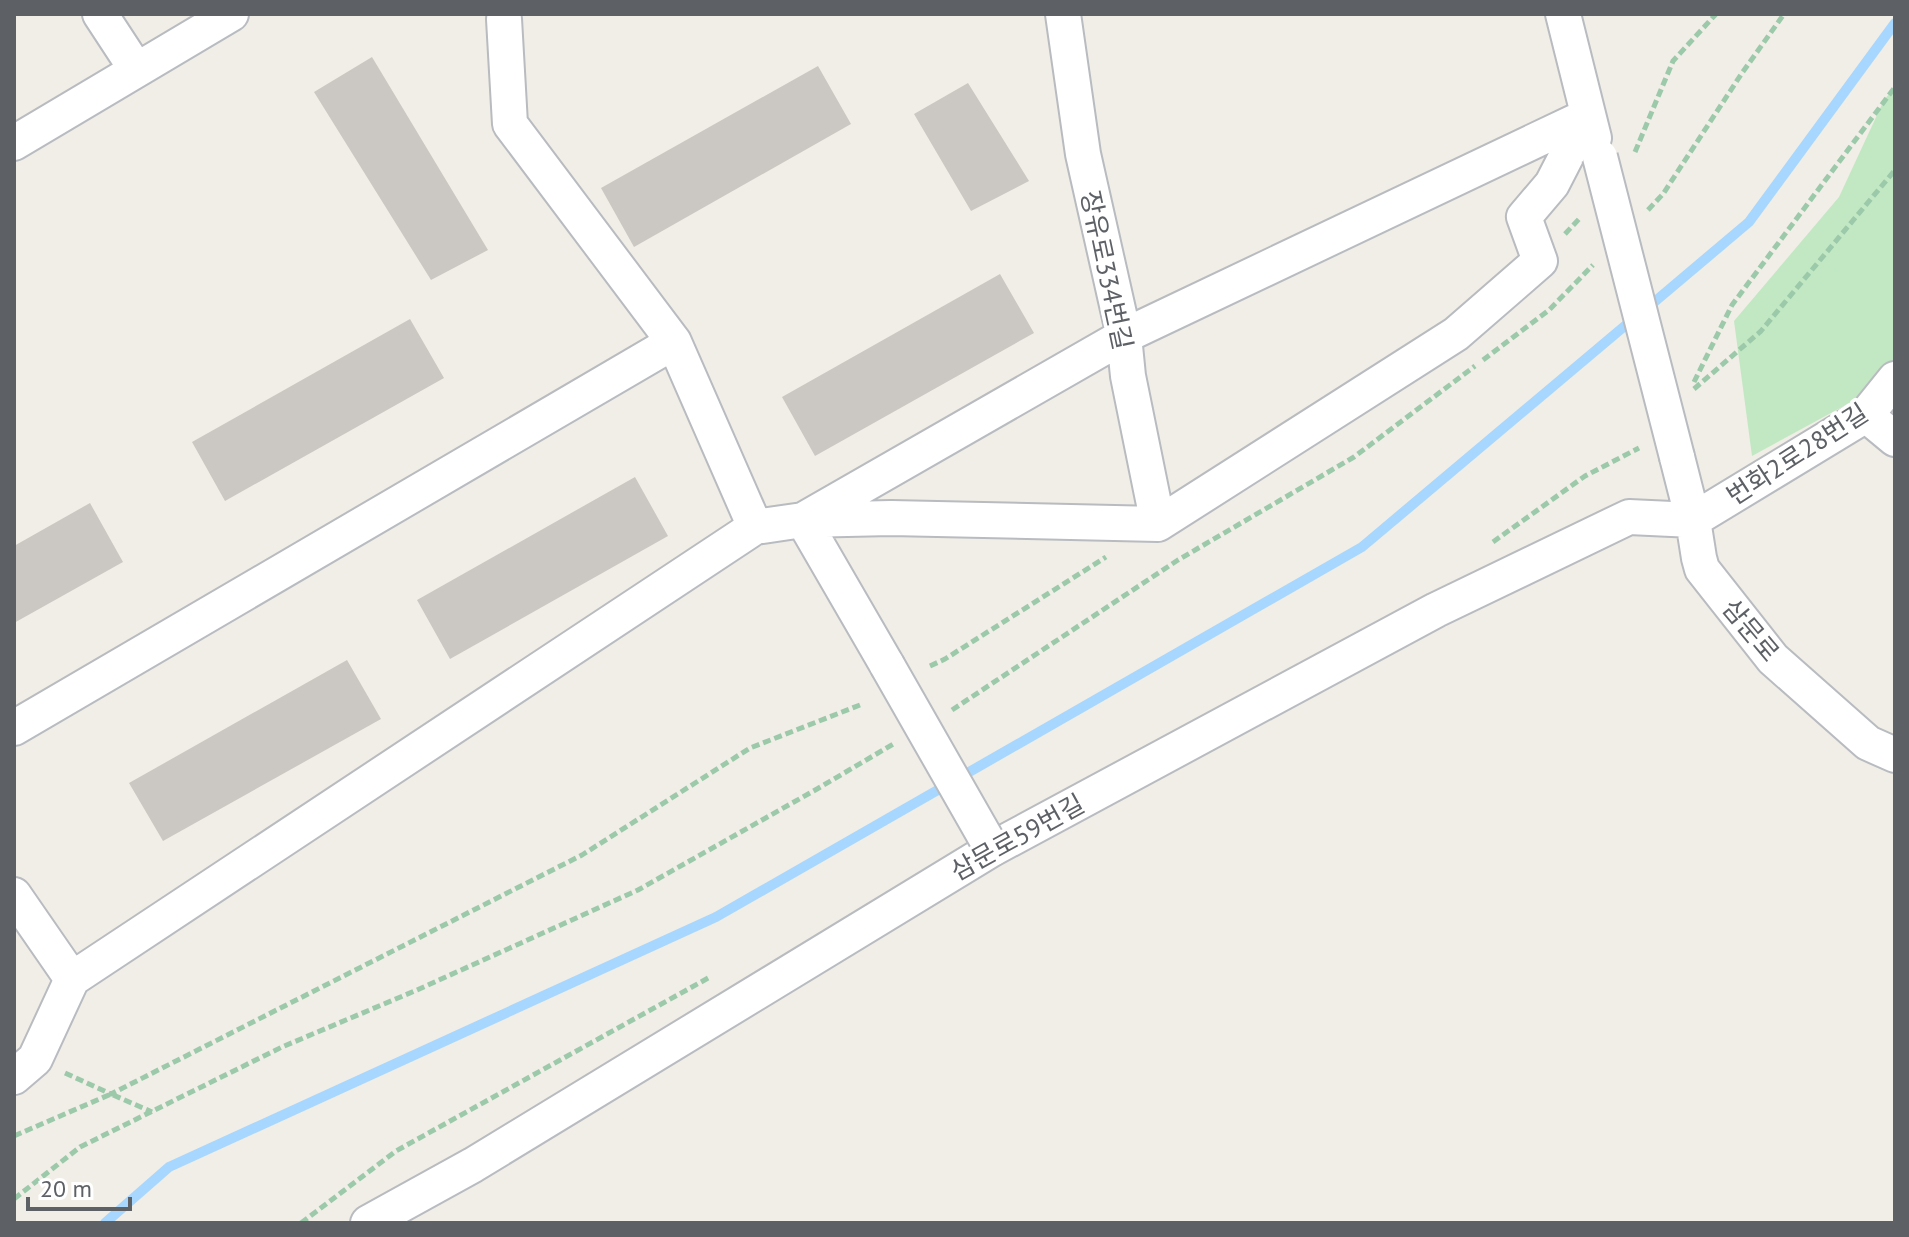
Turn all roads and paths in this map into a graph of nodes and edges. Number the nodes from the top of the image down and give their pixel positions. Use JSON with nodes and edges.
{"nodes":[{"id":1,"x":100,"y":14,"type":"edge"},
{"id":2,"x":231,"y":14,"type":"edge"},
{"id":3,"x":1063,"y":14,"type":"edge"},
{"id":4,"x":1563,"y":14,"type":"edge"},
{"id":5,"x":1784,"y":14,"type":"edge"},
{"id":6,"x":504,"y":19,"type":"dead end"},
{"id":7,"x":136,"y":69,"type":"junction"},
{"id":8,"x":1895,"y":87,"type":"edge"},
{"id":9,"x":1587,"y":116,"type":"junction"},
{"id":10,"x":14,"y":143,"type":"edge"},
{"id":11,"x":1895,"y":170,"type":"edge"},
{"id":12,"x":1642,"y":215,"type":"dead end"},
{"id":13,"x":1601,"y":257,"type":"dead end"},
{"id":14,"x":1124,"y":336,"type":"junction"},
{"id":15,"x":674,"y":342,"type":"junction"},
{"id":16,"x":1895,"y":379,"type":"edge"},
{"id":17,"x":1866,"y":415,"type":"junction"},
{"id":18,"x":1895,"y":439,"type":"edge"},
{"id":19,"x":1641,"y":447,"type":"dead end"},
{"id":20,"x":803,"y":520,"type":"junction"},
{"id":21,"x":1693,"y":520,"type":"junction"},
{"id":22,"x":1158,"y":524,"type":"junction"},
{"id":23,"x":755,"y":527,"type":"junction"},
{"id":24,"x":1487,"y":546,"type":"dead end"},
{"id":25,"x":930,"y":666,"type":"dead end"},
{"id":26,"x":860,"y":705,"type":"dead end"},
{"id":27,"x":952,"y":710,"type":"dead end"},
{"id":28,"x":14,"y":728,"type":"edge"},
{"id":29,"x":898,"y":741,"type":"dead end"},
{"id":30,"x":1895,"y":755,"type":"edge"},
{"id":31,"x":992,"y":849,"type":"junction"},
{"id":32,"x":14,"y":895,"type":"edge"},
{"id":33,"x":710,"y":977,"type":"dead end"},
{"id":34,"x":72,"y":979,"type":"junction"},
{"id":35,"x":25,"y":1068,"type":"edge"},
{"id":36,"x":111,"y":1094,"type":"junction"},
{"id":37,"x":152,"y":1112,"type":"junction"},
{"id":38,"x":14,"y":1136,"type":"edge"},
{"id":39,"x":14,"y":1199,"type":"edge"},
{"id":40,"x":301,"y":1223,"type":"edge"},
{"id":41,"x":368,"y":1223,"type":"edge"}],
"edges":[{"from":1,"to":7,"type":"street"},
{"from":2,"to":7,"type":"street"},
{"from":3,"to":14,"type":"street","name":"장유로334번길"},
{"from":4,"to":9,"type":"street"},
{"from":5,"to":12,"type":"path"},
{"from":6,"to":15,"type":"street"},
{"from":7,"to":10,"type":"street"},
{"from":8,"to":11,"type":"path"},
{"from":9,"to":14,"type":"street"},
{"from":9,"to":21,"type":"street","name":"삼문로","bridge":true},
{"from":9,"to":22,"type":"street"},
{"from":13,"to":27,"type":"path"},
{"from":14,"to":20,"type":"street"},
{"from":14,"to":22,"type":"street","name":"장유로334번길"},
{"from":15,"to":23,"type":"street"},
{"from":15,"to":28,"type":"street"},
{"from":16,"to":17,"type":"street","name":"번화2로28번길"},
{"from":17,"to":18,"type":"street"},
{"from":17,"to":21,"type":"street","name":"번화2로28번길"},
{"from":19,"to":24,"type":"path"},
{"from":20,"to":22,"type":"street"},
{"from":20,"to":23,"type":"street"},
{"from":20,"to":31,"type":"street","bridge":true},
{"from":21,"to":30,"type":"street","name":"삼문로"},
{"from":21,"to":31,"type":"street","name":"삼문로59번길"},
{"from":22,"to":25,"type":"path"},
{"from":23,"to":34,"type":"street"},
{"from":26,"to":36,"type":"path"},
{"from":29,"to":37,"type":"path"},
{"from":31,"to":41,"type":"street","name":"삼문로59번길"},
{"from":32,"to":34,"type":"street"},
{"from":33,"to":40,"type":"path"},
{"from":34,"to":35,"type":"street"},
{"from":35,"to":36,"type":"path"},
{"from":36,"to":37,"type":"path"},
{"from":36,"to":38,"type":"path"},
{"from":37,"to":39,"type":"path"}]}
